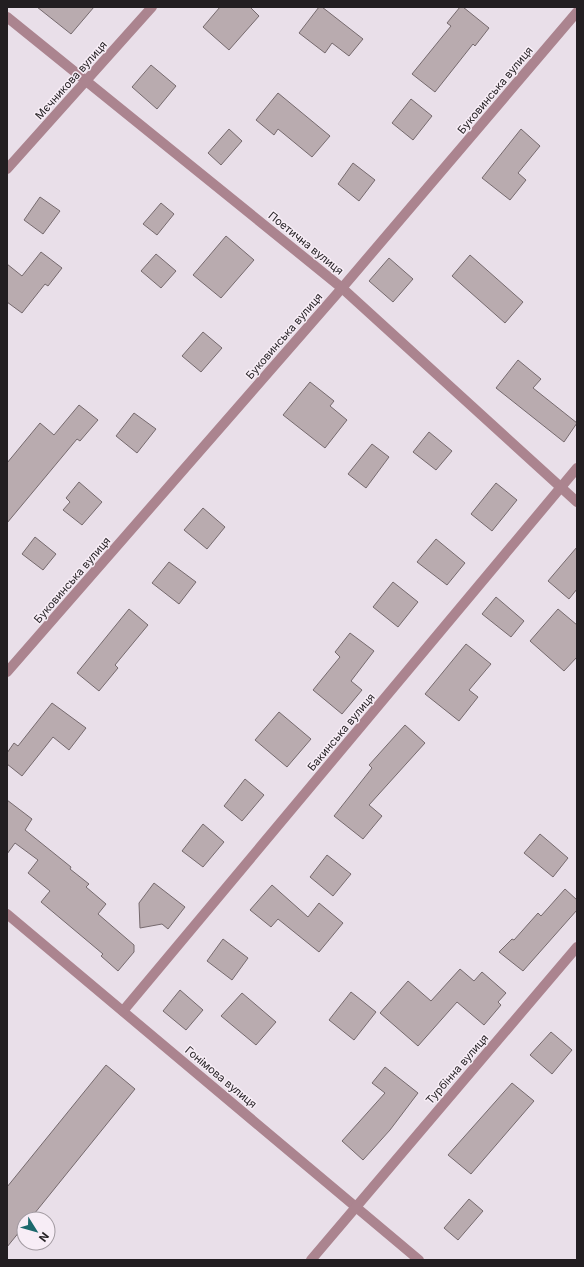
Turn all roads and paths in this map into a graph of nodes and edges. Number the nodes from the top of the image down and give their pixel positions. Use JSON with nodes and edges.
{"nodes":[{"id":1,"x":152,"y":7,"type":"edge"},
{"id":2,"x":577,"y":12,"type":"edge"},
{"id":3,"x":7,"y":17,"type":"edge"},
{"id":4,"x":88,"y":81,"type":"junction"},
{"id":5,"x":7,"y":169,"type":"edge"},
{"id":6,"x":342,"y":288,"type":"junction"},
{"id":7,"x":577,"y":468,"type":"edge"},
{"id":8,"x":560,"y":488,"type":"junction"},
{"id":9,"x":577,"y":502,"type":"edge"},
{"id":10,"x":7,"y":672,"type":"edge"},
{"id":11,"x":7,"y":914,"type":"edge"},
{"id":12,"x":577,"y":948,"type":"edge"},
{"id":13,"x":123,"y":1011,"type":"junction"},
{"id":14,"x":355,"y":1207,"type":"junction"},
{"id":15,"x":311,"y":1260,"type":"edge"},
{"id":16,"x":419,"y":1260,"type":"edge"}],
"edges":[{"from":1,"to":4,"type":"street","name":"Мєчникова вулиця"},
{"from":2,"to":6,"type":"street","name":"Буковинська вулиця"},
{"from":3,"to":4,"type":"street","name":"Поетична вулиця"},
{"from":4,"to":5,"type":"street","name":"Мєчникова вулиця"},
{"from":4,"to":6,"type":"street","name":"Поетична вулиця"},
{"from":6,"to":8,"type":"street","name":"Поетична вулиця"},
{"from":6,"to":10,"type":"street","name":"Буковинська вулиця"},
{"from":7,"to":8,"type":"street","name":"Бакинська вулиця"},
{"from":8,"to":9,"type":"street","name":"Поетична вулиця"},
{"from":8,"to":13,"type":"street","name":"Бакинська вулиця"},
{"from":11,"to":13,"type":"street","name":"Гонімова вулиця"},
{"from":12,"to":14,"type":"street","name":"Турбінна вулиця"},
{"from":13,"to":14,"type":"street","name":"Гонімова вулиця"},
{"from":14,"to":15,"type":"street","name":"Турбінна вулиця"},
{"from":14,"to":16,"type":"street","name":"Гонімова вулиця"}]}
